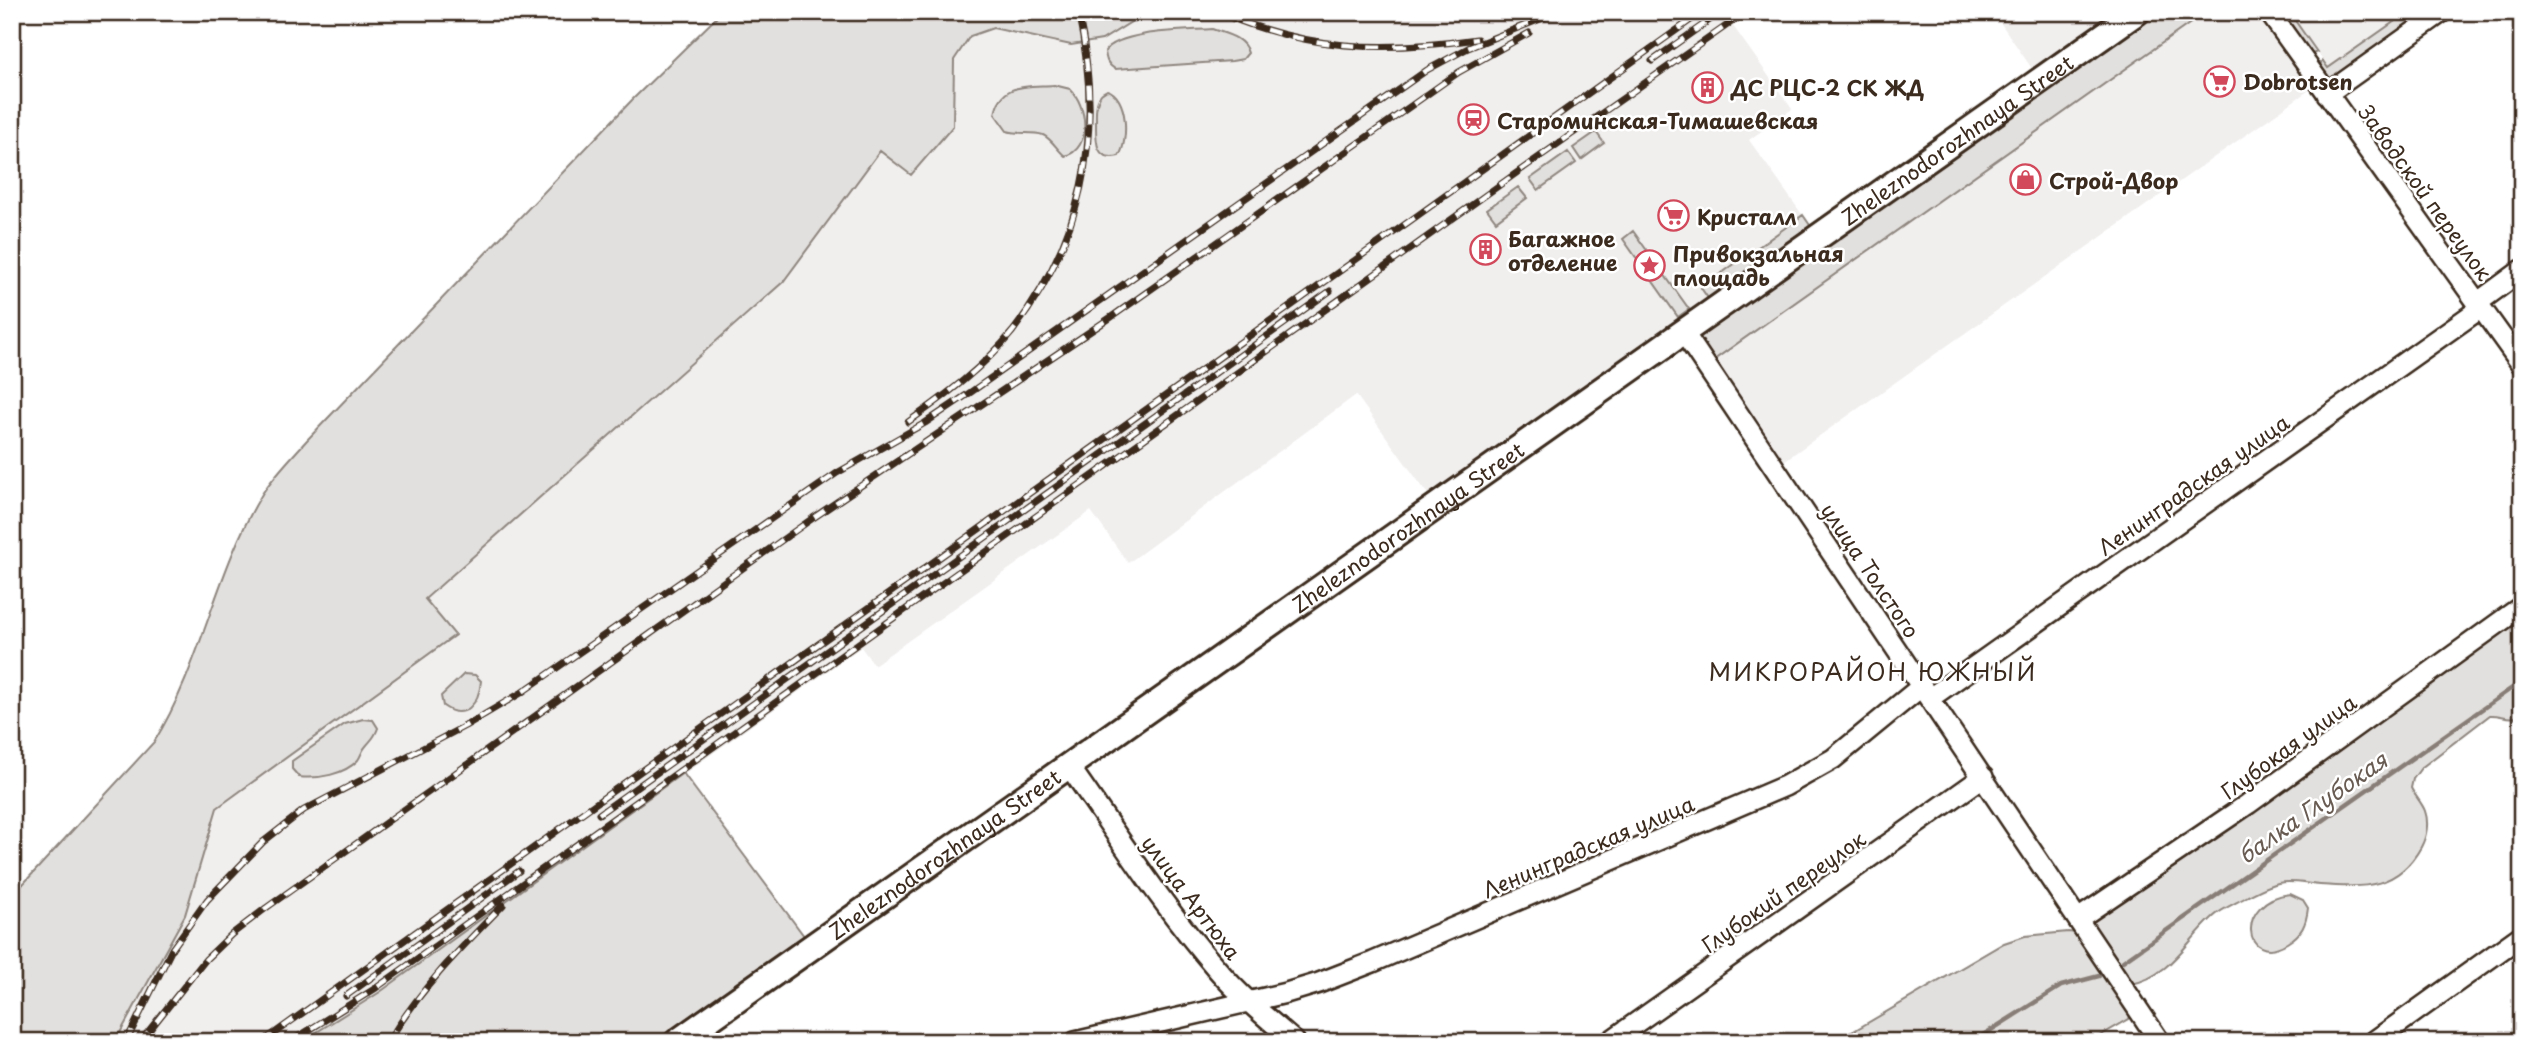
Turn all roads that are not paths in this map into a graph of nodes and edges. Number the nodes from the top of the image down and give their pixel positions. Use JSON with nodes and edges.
{"nodes":[{"id":1,"x":2137,"y":12,"type":"edge"},
{"id":2,"x":2269,"y":12,"type":"edge"},
{"id":3,"x":2442,"y":12,"type":"edge"},
{"id":4,"x":2328,"y":94,"type":"junction"},
{"id":5,"x":2522,"y":270,"type":"edge"},
{"id":6,"x":2479,"y":305,"type":"junction"},
{"id":7,"x":1684,"y":333,"type":"junction"},
{"id":8,"x":2522,"y":365,"type":"edge"},
{"id":9,"x":2522,"y":606,"type":"edge"},
{"id":10,"x":1926,"y":692,"type":"junction"},
{"id":11,"x":1069,"y":766,"type":"junction"},
{"id":12,"x":1983,"y":777,"type":"junction"},
{"id":13,"x":2078,"y":919,"type":"junction"},
{"id":14,"x":2522,"y":935,"type":"edge"},
{"id":15,"x":1247,"y":1001,"type":"junction"},
{"id":16,"x":677,"y":1042,"type":"edge"},
{"id":17,"x":1075,"y":1042,"type":"edge"},
{"id":18,"x":1295,"y":1042,"type":"edge"},
{"id":19,"x":1609,"y":1042,"type":"edge"},
{"id":20,"x":2160,"y":1042,"type":"edge"},
{"id":21,"x":2373,"y":1042,"type":"edge"}],
"edges":[{"from":1,"to":7,"type":"main road","name":"Zheleznodorozhnaya Street"},
{"from":2,"to":4,"type":"street","name":"Заводской переулок"},
{"from":3,"to":4,"type":"street"},
{"from":4,"to":6,"type":"street","name":"Заводской переулок"},
{"from":5,"to":6,"type":"street","name":"Ленинградская улица"},
{"from":6,"to":8,"type":"street","name":"Заводской переулок"},
{"from":6,"to":10,"type":"street","name":"Ленинградская улица"},
{"from":7,"to":10,"type":"street","name":"улица Толстого"},
{"from":7,"to":11,"type":"main road","name":"Zheleznodorozhnaya Street"},
{"from":9,"to":13,"type":"street","name":"Глубокая улица"},
{"from":10,"to":12,"type":"street","name":"улица Толстого"},
{"from":10,"to":15,"type":"street","name":"Ленинградская улица"},
{"from":11,"to":15,"type":"street","name":"улица Артюха"},
{"from":11,"to":16,"type":"main road","name":"Zheleznodorozhnaya Street"},
{"from":12,"to":13,"type":"street","name":"улица Толстого"},
{"from":12,"to":19,"type":"street","name":"Глубокий переулок"},
{"from":13,"to":20,"type":"street","name":"улица Толстого"},
{"from":14,"to":21,"type":"street"},
{"from":15,"to":17,"type":"street","name":"Ленинградская улица"},
{"from":15,"to":18,"type":"street","name":"улица Артюха"}]}
